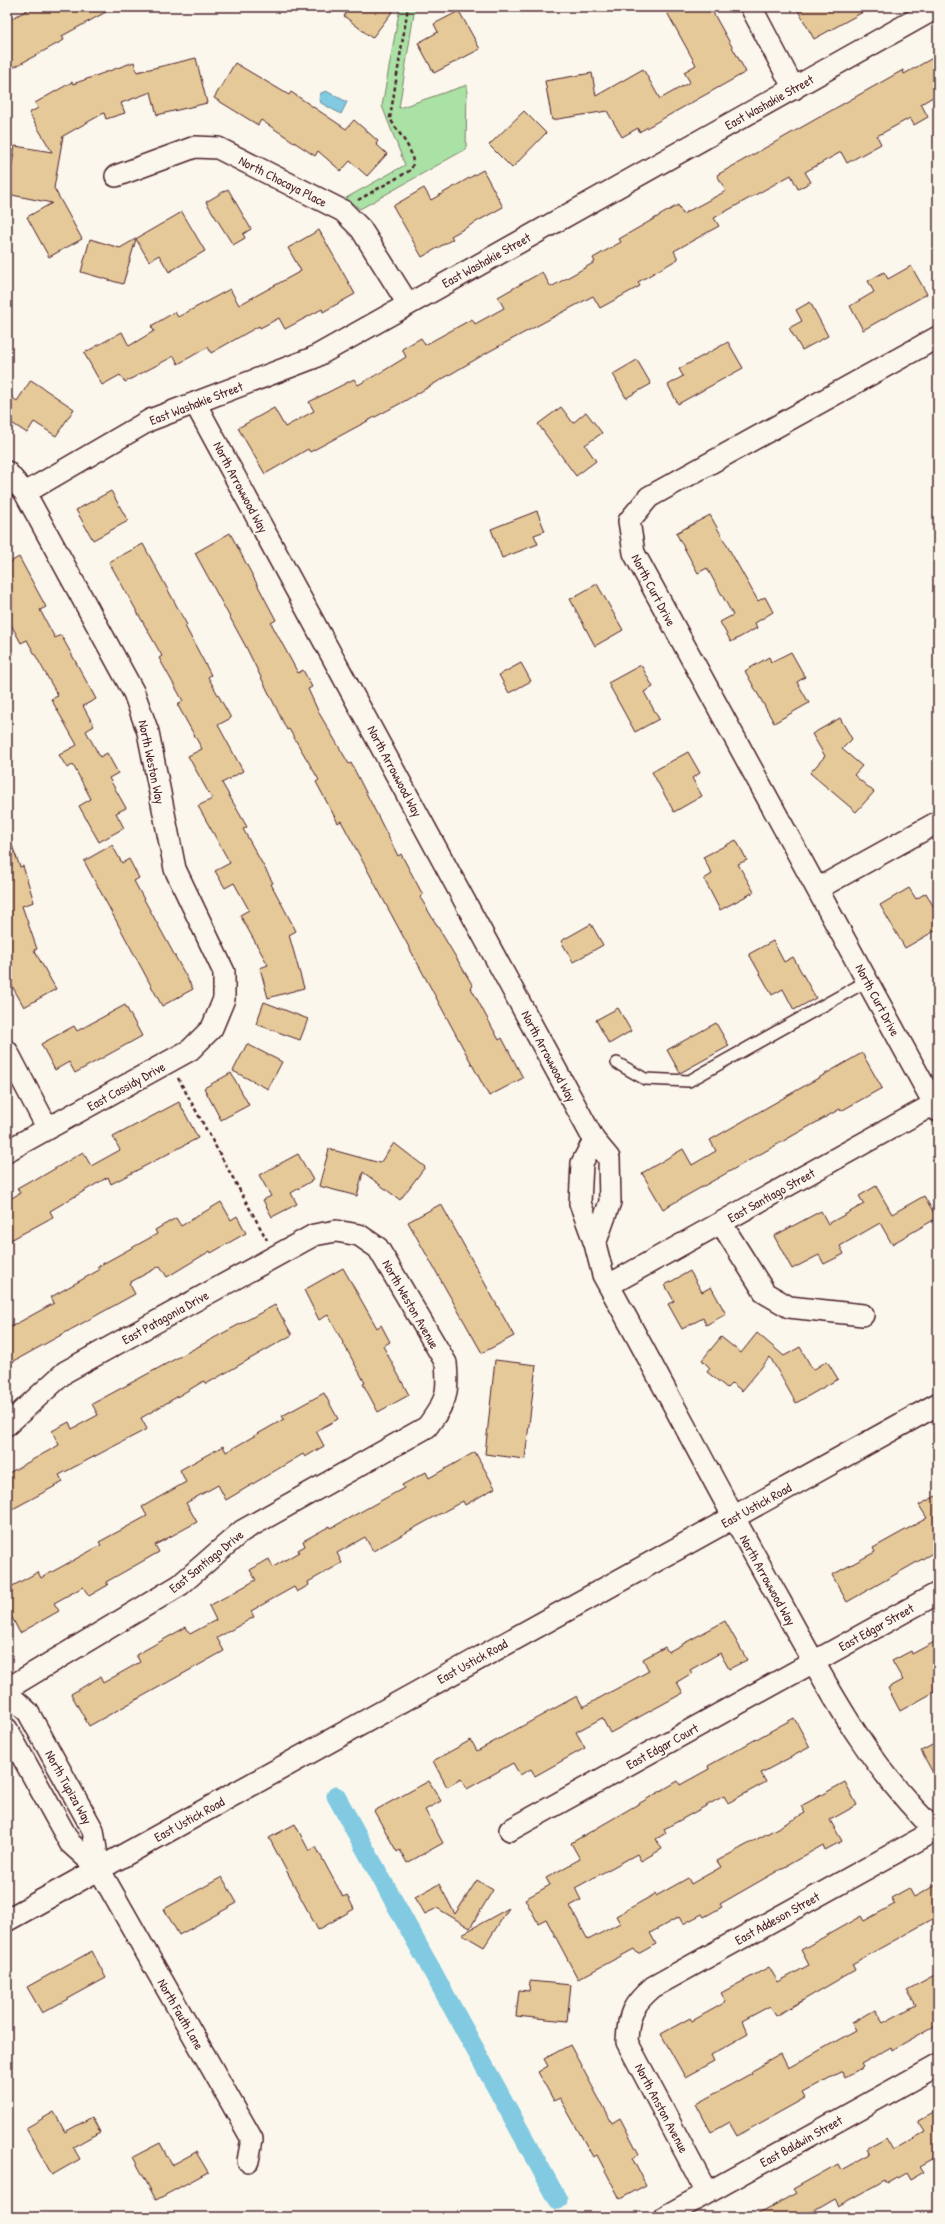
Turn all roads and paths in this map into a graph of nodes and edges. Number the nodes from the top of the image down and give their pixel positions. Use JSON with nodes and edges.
{"nodes":[{"id":1,"x":408,"y":7,"type":"edge"},
{"id":2,"x":751,"y":7,"type":"edge"},
{"id":3,"x":938,"y":7,"type":"edge"},
{"id":4,"x":794,"y":89,"type":"junction"},
{"id":5,"x":116,"y":176,"type":"dead end"},
{"id":6,"x":347,"y":215,"type":"junction"},
{"id":7,"x":408,"y":304,"type":"junction"},
{"id":8,"x":938,"y":337,"type":"edge"},
{"id":9,"x":195,"y":403,"type":"junction"},
{"id":10,"x":7,"y":472,"type":"edge"},
{"id":11,"x":25,"y":493,"type":"junction"},
{"id":12,"x":938,"y":822,"type":"edge"},
{"id":13,"x":817,"y":889,"type":"junction"},
{"id":14,"x":867,"y":981,"type":"junction"},
{"id":15,"x":224,"y":999,"type":"joint"},
{"id":16,"x":7,"y":1051,"type":"edge"},
{"id":17,"x":169,"y":1062,"type":"junction"},
{"id":18,"x":617,"y":1063,"type":"dead end"},
{"id":19,"x":936,"y":1108,"type":"edge"},
{"id":20,"x":48,"y":1129,"type":"junction"},
{"id":21,"x":594,"y":1140,"type":"junction"},
{"id":22,"x":7,"y":1151,"type":"edge"},
{"id":23,"x":721,"y":1223,"type":"junction"},
{"id":24,"x":336,"y":1232,"type":"joint"},
{"id":25,"x":595,"y":1244,"type":"junction"},
{"id":26,"x":276,"y":1256,"type":"junction"},
{"id":27,"x":608,"y":1286,"type":"junction"},
{"id":28,"x":863,"y":1315,"type":"dead end"},
{"id":29,"x":938,"y":1404,"type":"edge"},
{"id":30,"x":444,"y":1405,"type":"joint"},
{"id":31,"x":7,"y":1425,"type":"edge"},
{"id":32,"x":734,"y":1517,"type":"junction"},
{"id":33,"x":938,"y":1593,"type":"edge"},
{"id":34,"x":814,"y":1662,"type":"junction"},
{"id":35,"x":7,"y":1689,"type":"edge"},
{"id":36,"x":7,"y":1693,"type":"edge"},
{"id":37,"x":7,"y":1729,"type":"edge"},
{"id":38,"x":510,"y":1830,"type":"dead end"},
{"id":39,"x":937,"y":1831,"type":"edge"},
{"id":40,"x":99,"y":1869,"type":"junction"},
{"id":41,"x":7,"y":1920,"type":"edge"},
{"id":42,"x":628,"y":2020,"type":"joint"},
{"id":43,"x":938,"y":2065,"type":"edge"},
{"id":44,"x":248,"y":2161,"type":"dead end"},
{"id":45,"x":707,"y":2193,"type":"junction"},
{"id":46,"x":664,"y":2217,"type":"edge"}],
"edges":[{"from":1,"to":6,"type":"path"},
{"from":2,"to":4,"type":"street"},
{"from":3,"to":4,"type":"street","name":"East Washakie Street"},
{"from":4,"to":7,"type":"street","name":"East Washakie Street"},
{"from":5,"to":6,"type":"street","name":"North Chocaya Place"},
{"from":6,"to":7,"type":"street","name":"North Chocaya Place"},
{"from":7,"to":9,"type":"street","name":"East Washakie Street"},
{"from":8,"to":13,"type":"street","name":"North Curt Drive"},
{"from":9,"to":11,"type":"street","name":"East Washakie Street"},
{"from":9,"to":21,"type":"street","name":"North Arrowwood Way"},
{"from":10,"to":11,"type":"street","name":"North Weston Way"},
{"from":11,"to":15,"type":"street","name":"North Weston Way"},
{"from":12,"to":13,"type":"street"},
{"from":13,"to":14,"type":"street","name":"North Curt Drive"},
{"from":14,"to":18,"type":"lane"},
{"from":14,"to":19,"type":"street","name":"North Curt Drive"},
{"from":15,"to":17,"type":"street","name":"East Cassidy Drive"},
{"from":16,"to":20,"type":"street"},
{"from":17,"to":20,"type":"street","name":"East Cassidy Drive"},
{"from":17,"to":26,"type":"path"},
{"from":19,"to":23,"type":"street","name":"East Santiago Street"},
{"from":20,"to":22,"type":"street","name":"East Cassidy Drive"},
{"from":21,"to":25,"type":"street","name":"North Arrowwood Way"},
{"from":21,"to":25,"type":"street","name":"North Arrowwood Way"},
{"from":23,"to":27,"type":"street","name":"East Santiago Street"},
{"from":23,"to":28,"type":"street"},
{"from":24,"to":26,"type":"street","name":"East Patagonia Drive"},
{"from":24,"to":30,"type":"street","name":"North Weston Avenue"},
{"from":25,"to":27,"type":"street","name":"North Arrowwood Way"},
{"from":26,"to":31,"type":"street","name":"East Patagonia Drive"},
{"from":27,"to":32,"type":"street","name":"North Arrowwood Way"},
{"from":29,"to":32,"type":"main road","name":"East Ustick Road"},
{"from":30,"to":35,"type":"street","name":"East Santiago Drive"},
{"from":32,"to":34,"type":"street","name":"North Arrowwood Way"},
{"from":32,"to":40,"type":"main road","name":"East Ustick Road"},
{"from":33,"to":34,"type":"street","name":"East Edgar Street"},
{"from":34,"to":38,"type":"street","name":"East Edgar Court"},
{"from":34,"to":39,"type":"street","name":"North Arrowwood Way"},
{"from":36,"to":40,"type":"street","name":"North Tupiza Way"},
{"from":37,"to":40,"type":"street","name":"North Tupiza Way"},
{"from":39,"to":42,"type":"street","name":"East Addeson Street"},
{"from":40,"to":41,"type":"main road","name":"East Ustick Road"},
{"from":40,"to":44,"type":"street","name":"North Fauth Lane"},
{"from":42,"to":45,"type":"street","name":"North Anston Avenue"},
{"from":43,"to":45,"type":"street","name":"East Baldwin Street"},
{"from":45,"to":46,"type":"street","name":"East Baldwin Street"}]}
